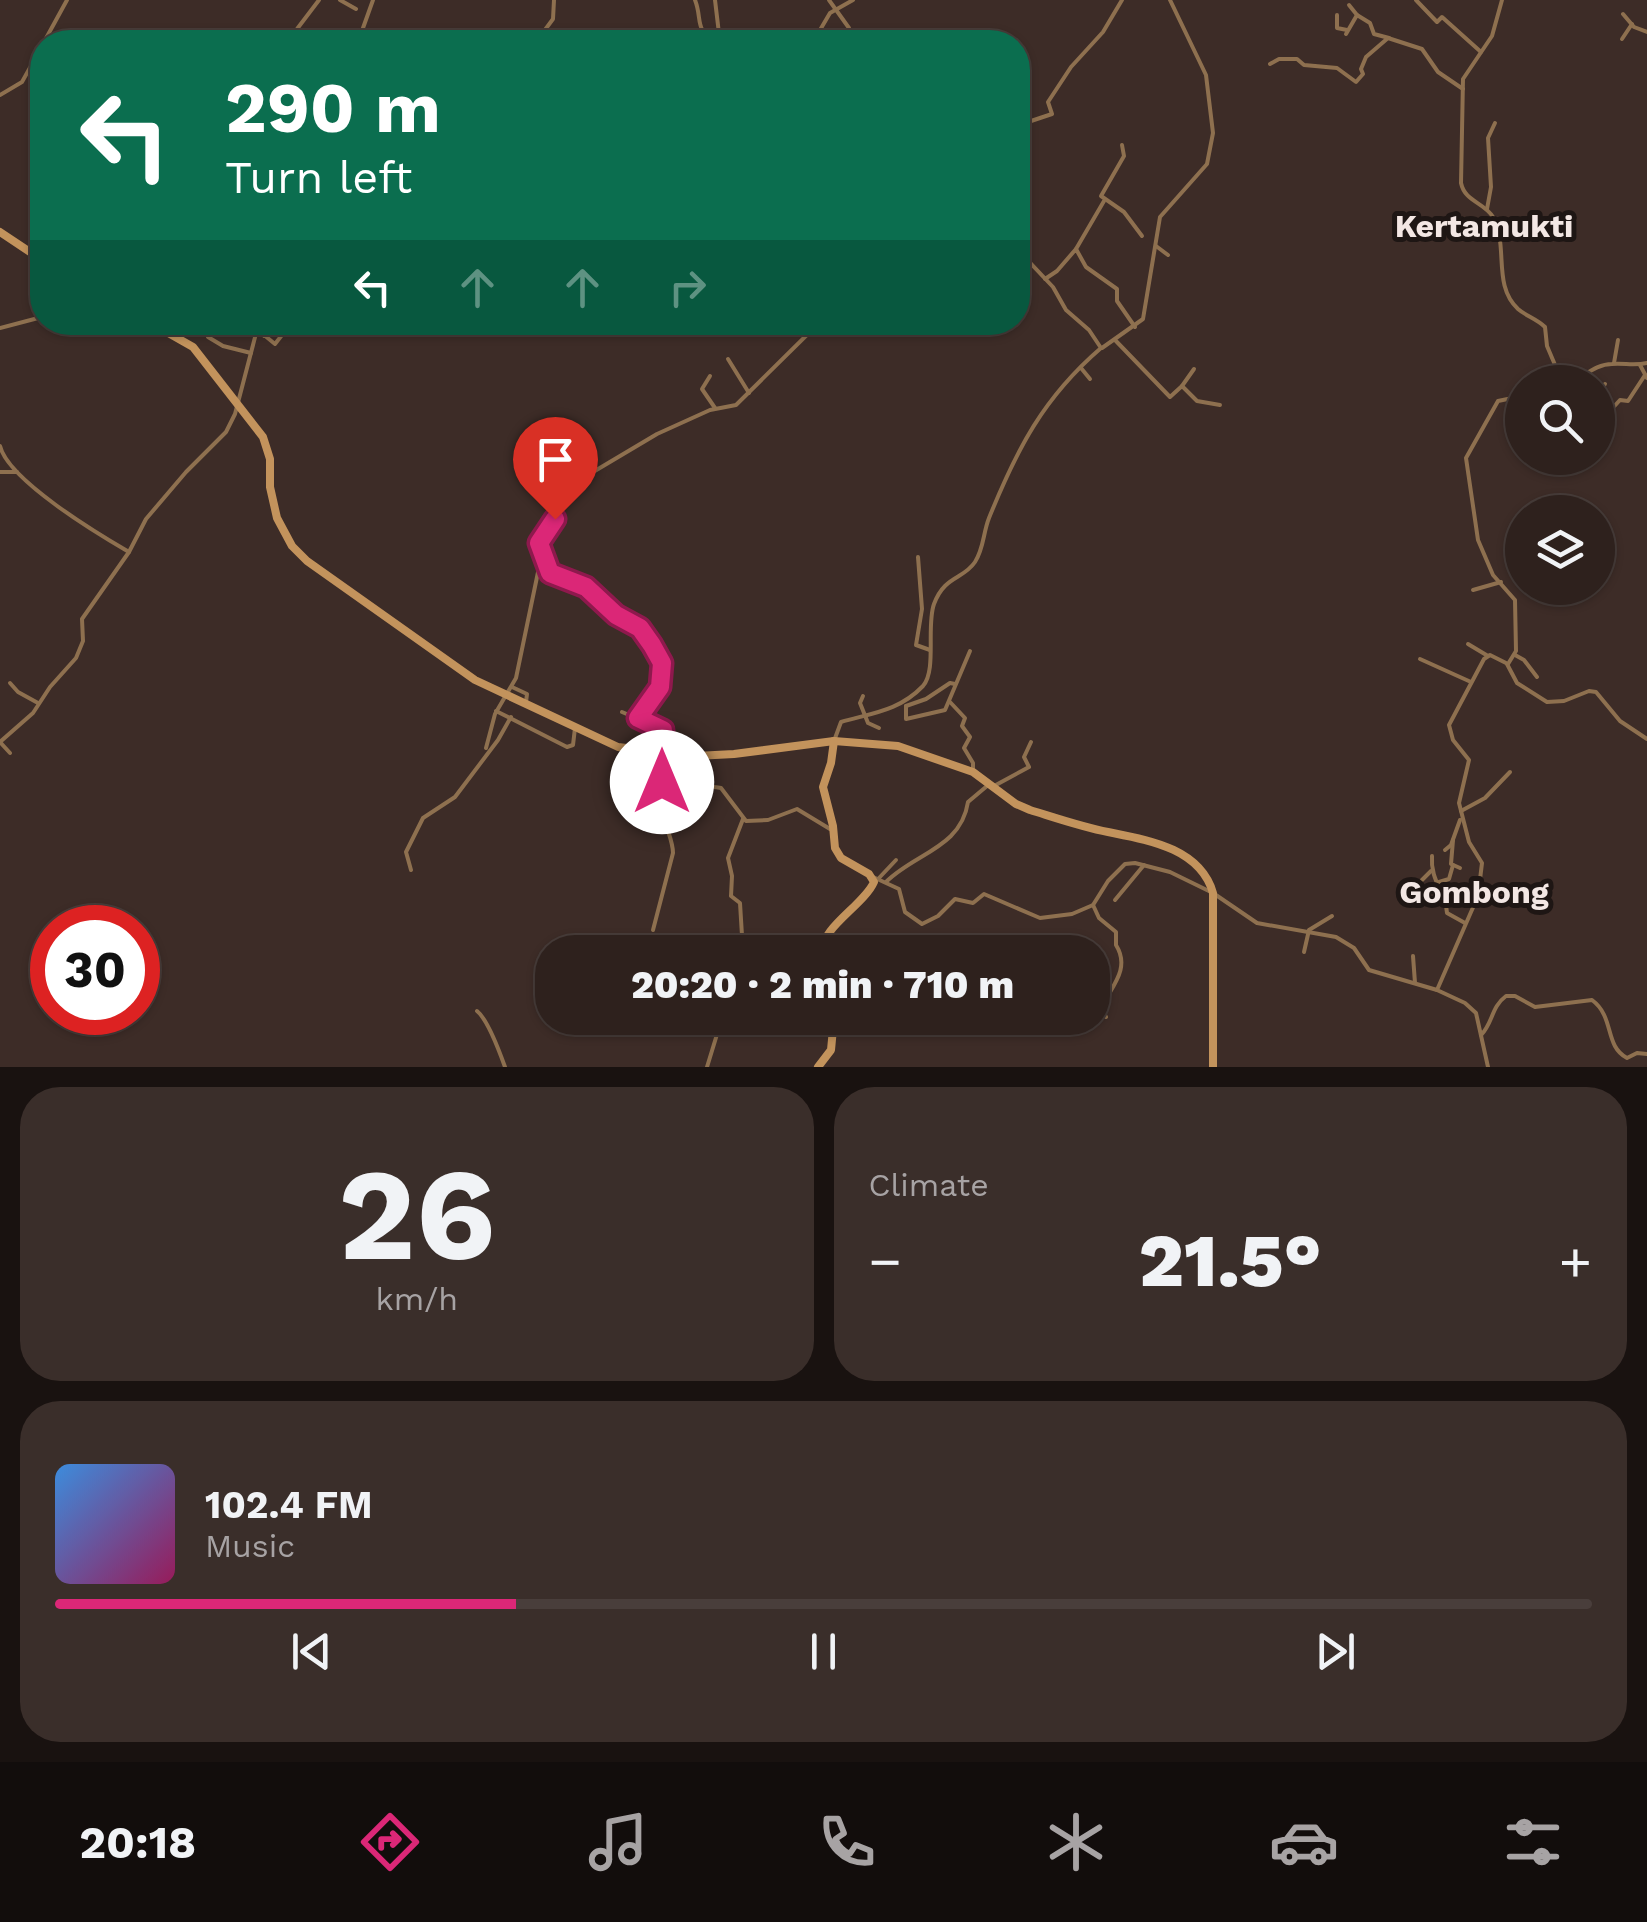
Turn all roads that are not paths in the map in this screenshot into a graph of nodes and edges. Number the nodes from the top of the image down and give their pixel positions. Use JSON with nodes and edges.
{"nodes":[{"id":1,"x":67,"y":0,"type":"edge"},
{"id":2,"x":319,"y":0,"type":"edge"},
{"id":3,"x":340,"y":0,"type":"edge"},
{"id":4,"x":373,"y":0,"type":"edge"},
{"id":5,"x":554,"y":0,"type":"edge"},
{"id":6,"x":695,"y":0,"type":"edge"},
{"id":7,"x":716,"y":0,"type":"edge"},
{"id":8,"x":830,"y":0,"type":"edge"},
{"id":9,"x":853,"y":0,"type":"edge"},
{"id":10,"x":1122,"y":0,"type":"edge"},
{"id":11,"x":1170,"y":0,"type":"edge"},
{"id":12,"x":1416,"y":0,"type":"edge"},
{"id":13,"x":1502,"y":0,"type":"edge"},
{"id":14,"x":1349,"y":5,"type":"dead end"},
{"id":15,"x":356,"y":9,"type":"dead end"},
{"id":16,"x":835,"y":9,"type":"junction"},
{"id":17,"x":1623,"y":14,"type":"dead end"},
{"id":18,"x":1337,"y":15,"type":"dead end"},
{"id":19,"x":1358,"y":15,"type":"junction"},
{"id":20,"x":1632,"y":24,"type":"junction"},
{"id":21,"x":51,"y":30,"type":"edge"},
{"id":22,"x":295,"y":30,"type":"edge"},
{"id":23,"x":362,"y":30,"type":"edge"},
{"id":24,"x":545,"y":30,"type":"edge"},
{"id":25,"x":704,"y":30,"type":"edge"},
{"id":26,"x":718,"y":30,"type":"edge"},
{"id":27,"x":818,"y":30,"type":"edge"},
{"id":28,"x":850,"y":30,"type":"edge"},
{"id":29,"x":1647,"y":32,"type":"edge"},
{"id":30,"x":1389,"y":38,"type":"junction"},
{"id":31,"x":1622,"y":39,"type":"dead end"},
{"id":32,"x":1481,"y":52,"type":"junction"},
{"id":33,"x":1270,"y":64,"type":"dead end"},
{"id":34,"x":30,"y":68,"type":"edge"},
{"id":35,"x":1464,"y":89,"type":"junction"},
{"id":36,"x":0,"y":95,"type":"edge"},
{"id":37,"x":1030,"y":122,"type":"edge"},
{"id":38,"x":1495,"y":123,"type":"dead end"},
{"id":39,"x":1122,"y":145,"type":"dead end"},
{"id":40,"x":1489,"y":168,"type":"junction"},
{"id":41,"x":1498,"y":171,"type":"dead end"},
{"id":42,"x":1104,"y":200,"type":"junction"},
{"id":43,"x":1487,"y":210,"type":"junction"},
{"id":44,"x":0,"y":232,"type":"edge"},
{"id":45,"x":1142,"y":236,"type":"dead end"},
{"id":46,"x":1156,"y":246,"type":"junction"},
{"id":47,"x":1076,"y":249,"type":"junction"},
{"id":48,"x":30,"y":252,"type":"edge"},
{"id":49,"x":1168,"y":254,"type":"dead end"},
{"id":50,"x":1030,"y":263,"type":"edge"},
{"id":51,"x":1045,"y":279,"type":"junction"},
{"id":52,"x":30,"y":321,"type":"edge"},
{"id":53,"x":1135,"y":327,"type":"junction"},
{"id":54,"x":0,"y":328,"type":"edge"},
{"id":55,"x":173,"y":335,"type":"edge"},
{"id":56,"x":280,"y":335,"type":"edge"},
{"id":57,"x":807,"y":335,"type":"edge"},
{"id":58,"x":261,"y":336,"type":"joint"},
{"id":59,"x":208,"y":337,"type":"dead end"},
{"id":60,"x":1115,"y":340,"type":"junction"},
{"id":61,"x":1618,"y":340,"type":"dead end"},
{"id":62,"x":1102,"y":348,"type":"junction"},
{"id":63,"x":251,"y":353,"type":"junction"},
{"id":64,"x":728,"y":359,"type":"dead end"},
{"id":65,"x":1614,"y":363,"type":"junction"},
{"id":66,"x":1647,"y":363,"type":"edge"},
{"id":67,"x":1555,"y":365,"type":"edge"},
{"id":68,"x":1605,"y":365,"type":"edge"},
{"id":69,"x":1640,"y":365,"type":"junction"},
{"id":70,"x":1081,"y":368,"type":"junction"},
{"id":71,"x":1194,"y":369,"type":"dead end"},
{"id":72,"x":710,"y":376,"type":"dead end"},
{"id":73,"x":1646,"y":376,"type":"edge"},
{"id":74,"x":1090,"y":379,"type":"dead end"},
{"id":75,"x":1182,"y":386,"type":"junction"},
{"id":76,"x":750,"y":392,"type":"junction"},
{"id":77,"x":1505,"y":399,"type":"edge"},
{"id":78,"x":239,"y":401,"type":"junction"},
{"id":79,"x":1220,"y":405,"type":"dead end"},
{"id":80,"x":1615,"y":405,"type":"edge"},
{"id":81,"x":715,"y":408,"type":"junction"},
{"id":82,"x":0,"y":446,"type":"edge"},
{"id":83,"x":0,"y":472,"type":"edge"},
{"id":84,"x":17,"y":472,"type":"junction"},
{"id":85,"x":129,"y":552,"type":"junction"},
{"id":86,"x":542,"y":553,"type":"junction"},
{"id":87,"x":918,"y":557,"type":"dead end"},
{"id":88,"x":1501,"y":582,"type":"junction"},
{"id":89,"x":1473,"y":590,"type":"dead end"},
{"id":90,"x":1468,"y":644,"type":"dead end"},
{"id":91,"x":930,"y":650,"type":"junction"},
{"id":92,"x":970,"y":650,"type":"dead end"},
{"id":93,"x":1488,"y":656,"type":"junction"},
{"id":94,"x":1515,"y":656,"type":"junction"},
{"id":95,"x":1420,"y":658,"type":"dead end"},
{"id":96,"x":1506,"y":664,"type":"junction"},
{"id":97,"x":1537,"y":677,"type":"dead end"},
{"id":98,"x":1471,"y":682,"type":"junction"},
{"id":99,"x":10,"y":683,"type":"dead end"},
{"id":100,"x":956,"y":684,"type":"junction"},
{"id":101,"x":512,"y":687,"type":"junction"},
{"id":102,"x":507,"y":696,"type":"junction"},
{"id":103,"x":863,"y":696,"type":"dead end"},
{"id":104,"x":950,"y":702,"type":"junction"},
{"id":105,"x":40,"y":704,"type":"junction"},
{"id":106,"x":525,"y":704,"type":"junction"},
{"id":107,"x":904,"y":705,"type":"junction"},
{"id":108,"x":496,"y":711,"type":"junction"},
{"id":109,"x":622,"y":712,"type":"dead end"},
{"id":110,"x":865,"y":716,"type":"junction"},
{"id":111,"x":511,"y":717,"type":"junction"},
{"id":112,"x":638,"y":718,"type":"junction"},
{"id":113,"x":576,"y":728,"type":"junction"},
{"id":114,"x":879,"y":728,"type":"dead end"},
{"id":115,"x":1647,"y":739,"type":"edge"},
{"id":116,"x":834,"y":741,"type":"junction"},
{"id":117,"x":1031,"y":742,"type":"dead end"},
{"id":118,"x":486,"y":748,"type":"dead end"},
{"id":119,"x":10,"y":753,"type":"dead end"},
{"id":120,"x":662,"y":754,"type":"junction"},
{"id":121,"x":973,"y":772,"type":"junction"},
{"id":122,"x":1510,"y":772,"type":"dead end"},
{"id":123,"x":992,"y":785,"type":"junction"},
{"id":124,"x":683,"y":791,"type":"junction"},
{"id":125,"x":1462,"y":813,"type":"junction"},
{"id":126,"x":743,"y":820,"type":"junction"},
{"id":127,"x":834,"y":832,"type":"junction"},
{"id":128,"x":1453,"y":840,"type":"junction"},
{"id":129,"x":1444,"y":850,"type":"dead end"},
{"id":130,"x":1432,"y":856,"type":"dead end"},
{"id":131,"x":896,"y":860,"type":"dead end"},
{"id":132,"x":1144,"y":865,"type":"junction"},
{"id":133,"x":1453,"y":865,"type":"junction"},
{"id":134,"x":1460,"y":868,"type":"dead end"},
{"id":135,"x":410,"y":870,"type":"dead end"},
{"id":136,"x":1431,"y":871,"type":"junction"},
{"id":137,"x":875,"y":878,"type":"junction"},
{"id":138,"x":1407,"y":881,"type":"dead end"},
{"id":139,"x":886,"y":882,"type":"junction"},
{"id":140,"x":1438,"y":882,"type":"junction"},
{"id":141,"x":1213,"y":893,"type":"junction"},
{"id":142,"x":1116,"y":900,"type":"dead end"},
{"id":143,"x":1093,"y":905,"type":"junction"},
{"id":144,"x":1332,"y":916,"type":"dead end"},
{"id":145,"x":1466,"y":923,"type":"junction"},
{"id":146,"x":652,"y":930,"type":"dead end"},
{"id":147,"x":1307,"y":932,"type":"junction"},
{"id":148,"x":742,"y":935,"type":"edge"},
{"id":149,"x":829,"y":935,"type":"edge"},
{"id":150,"x":1304,"y":952,"type":"dead end"},
{"id":151,"x":1413,"y":956,"type":"dead end"},
{"id":152,"x":1415,"y":983,"type":"junction"},
{"id":153,"x":1437,"y":990,"type":"junction"},
{"id":154,"x":1110,"y":993,"type":"edge"},
{"id":155,"x":477,"y":1011,"type":"dead end"},
{"id":156,"x":717,"y":1035,"type":"edge"},
{"id":157,"x":833,"y":1035,"type":"edge"},
{"id":158,"x":1481,"y":1035,"type":"junction"},
{"id":159,"x":1647,"y":1054,"type":"edge"},
{"id":160,"x":1624,"y":1058,"type":"junction"},
{"id":161,"x":505,"y":1067,"type":"edge"},
{"id":162,"x":707,"y":1067,"type":"edge"},
{"id":163,"x":818,"y":1067,"type":"edge"},
{"id":164,"x":1212,"y":1067,"type":"edge"},
{"id":165,"x":1488,"y":1067,"type":"edge"},
{"id":166,"x":1626,"y":1067,"type":"edge"}],
"edges":[{"from":1,"to":21,"type":"street"},
{"from":2,"to":22,"type":"street"},
{"from":3,"to":15,"type":"street"},
{"from":4,"to":23,"type":"street"},
{"from":5,"to":24,"type":"street"},
{"from":6,"to":25,"type":"street"},
{"from":7,"to":26,"type":"street"},
{"from":8,"to":16,"type":"street"},
{"from":9,"to":16,"type":"street"},
{"from":10,"to":37,"type":"street"},
{"from":11,"to":46,"type":"street"},
{"from":12,"to":32,"type":"street"},
{"from":13,"to":32,"type":"street"},
{"from":14,"to":19,"type":"street"},
{"from":16,"to":27,"type":"street"},
{"from":16,"to":28,"type":"street"},
{"from":17,"to":20,"type":"street"},
{"from":18,"to":19,"type":"street"},
{"from":19,"to":30,"type":"street"},
{"from":20,"to":29,"type":"street"},
{"from":20,"to":31,"type":"street"},
{"from":30,"to":33,"type":"street"},
{"from":30,"to":35,"type":"street"},
{"from":32,"to":35,"type":"street"},
{"from":34,"to":36,"type":"street"},
{"from":35,"to":43,"type":"street"},
{"from":38,"to":40,"type":"street"},
{"from":39,"to":42,"type":"street"},
{"from":40,"to":41,"type":"street"},
{"from":40,"to":43,"type":"street"},
{"from":42,"to":45,"type":"street"},
{"from":42,"to":47,"type":"street"},
{"from":43,"to":67,"type":"street"},
{"from":44,"to":48,"type":"main road"},
{"from":46,"to":49,"type":"street"},
{"from":46,"to":53,"type":"street"},
{"from":47,"to":51,"type":"street"},
{"from":47,"to":53,"type":"street"},
{"from":50,"to":51,"type":"street"},
{"from":51,"to":62,"type":"street"},
{"from":52,"to":54,"type":"street"},
{"from":53,"to":60,"type":"street"},
{"from":55,"to":78,"type":"main road"},
{"from":56,"to":58,"type":"street"},
{"from":57,"to":76,"type":"street"},
{"from":58,"to":63,"type":"street"},
{"from":59,"to":63,"type":"street"},
{"from":60,"to":62,"type":"street"},
{"from":60,"to":75,"type":"street"},
{"from":61,"to":65,"type":"street"},
{"from":62,"to":70,"type":"street"},
{"from":63,"to":78,"type":"street"},
{"from":64,"to":76,"type":"street"},
{"from":65,"to":68,"type":"street"},
{"from":65,"to":69,"type":"street"},
{"from":66,"to":69,"type":"street"},
{"from":69,"to":73,"type":"street"},
{"from":70,"to":74,"type":"street"},
{"from":70,"to":91,"type":"street"},
{"from":71,"to":75,"type":"street"},
{"from":72,"to":81,"type":"street"},
{"from":73,"to":80,"type":"street"},
{"from":75,"to":79,"type":"street"},
{"from":76,"to":81,"type":"street"},
{"from":77,"to":88,"type":"street"},
{"from":78,"to":85,"type":"street"},
{"from":78,"to":102,"type":"main road"},
{"from":81,"to":86,"type":"street"},
{"from":82,"to":84,"type":"street"},
{"from":83,"to":84,"type":"street"},
{"from":84,"to":85,"type":"street"},
{"from":85,"to":105,"type":"street"},
{"from":86,"to":101,"type":"street"},
{"from":86,"to":112,"type":"street"},
{"from":87,"to":91,"type":"street"},
{"from":88,"to":89,"type":"street"},
{"from":88,"to":94,"type":"street"},
{"from":90,"to":93,"type":"street"},
{"from":91,"to":107,"type":"street"},
{"from":92,"to":100,"type":"street"},
{"from":93,"to":96,"type":"street"},
{"from":93,"to":98,"type":"street"},
{"from":94,"to":96,"type":"street"},
{"from":94,"to":97,"type":"street"},
{"from":95,"to":98,"type":"street"},
{"from":96,"to":115,"type":"street"},
{"from":98,"to":125,"type":"street"},
{"from":99,"to":105,"type":"street"},
{"from":100,"to":104,"type":"street"},
{"from":100,"to":107,"type":"street"},
{"from":101,"to":102,"type":"street"},
{"from":101,"to":106,"type":"street"},
{"from":102,"to":106,"type":"main road"},
{"from":102,"to":108,"type":"street"},
{"from":103,"to":110,"type":"street"},
{"from":104,"to":107,"type":"street"},
{"from":104,"to":121,"type":"street"},
{"from":105,"to":119,"type":"street"},
{"from":106,"to":113,"type":"main road"},
{"from":107,"to":110,"type":"street"},
{"from":108,"to":111,"type":"street"},
{"from":108,"to":118,"type":"street"},
{"from":109,"to":112,"type":"street"},
{"from":110,"to":114,"type":"street"},
{"from":110,"to":116,"type":"street"},
{"from":111,"to":113,"type":"street"},
{"from":111,"to":135,"type":"street"},
{"from":112,"to":120,"type":"street"},
{"from":113,"to":120,"type":"main road"},
{"from":116,"to":120,"type":"main road"},
{"from":116,"to":121,"type":"main road"},
{"from":116,"to":127,"type":"main road"},
{"from":117,"to":123,"type":"street"},
{"from":120,"to":124,"type":"street"},
{"from":121,"to":123,"type":"main road"},
{"from":122,"to":125,"type":"street"},
{"from":123,"to":139,"type":"street"},
{"from":123,"to":141,"type":"main road"},
{"from":124,"to":126,"type":"street"},
{"from":124,"to":146,"type":"street"},
{"from":125,"to":128,"type":"street"},
{"from":125,"to":145,"type":"street"},
{"from":126,"to":127,"type":"street"},
{"from":126,"to":148,"type":"street"},
{"from":127,"to":137,"type":"main road"},
{"from":128,"to":129,"type":"street"},
{"from":128,"to":133,"type":"street"},
{"from":130,"to":136,"type":"street"},
{"from":131,"to":137,"type":"street"},
{"from":132,"to":141,"type":"street"},
{"from":132,"to":142,"type":"street"},
{"from":132,"to":143,"type":"street"},
{"from":133,"to":134,"type":"street"},
{"from":133,"to":140,"type":"street"},
{"from":136,"to":138,"type":"street"},
{"from":136,"to":140,"type":"street"},
{"from":137,"to":139,"type":"street"},
{"from":137,"to":149,"type":"main road"},
{"from":139,"to":143,"type":"street"},
{"from":140,"to":145,"type":"street"},
{"from":141,"to":147,"type":"street"},
{"from":141,"to":164,"type":"main road"},
{"from":143,"to":154,"type":"street"},
{"from":144,"to":147,"type":"street"},
{"from":145,"to":153,"type":"street"},
{"from":147,"to":150,"type":"street"},
{"from":147,"to":152,"type":"street"},
{"from":151,"to":152,"type":"street"},
{"from":152,"to":153,"type":"street"},
{"from":153,"to":158,"type":"street"},
{"from":155,"to":161,"type":"street"},
{"from":156,"to":162,"type":"street"},
{"from":157,"to":163,"type":"main road"},
{"from":158,"to":160,"type":"street"},
{"from":158,"to":165,"type":"street"},
{"from":159,"to":160,"type":"street"},
{"from":160,"to":166,"type":"street"}]}
